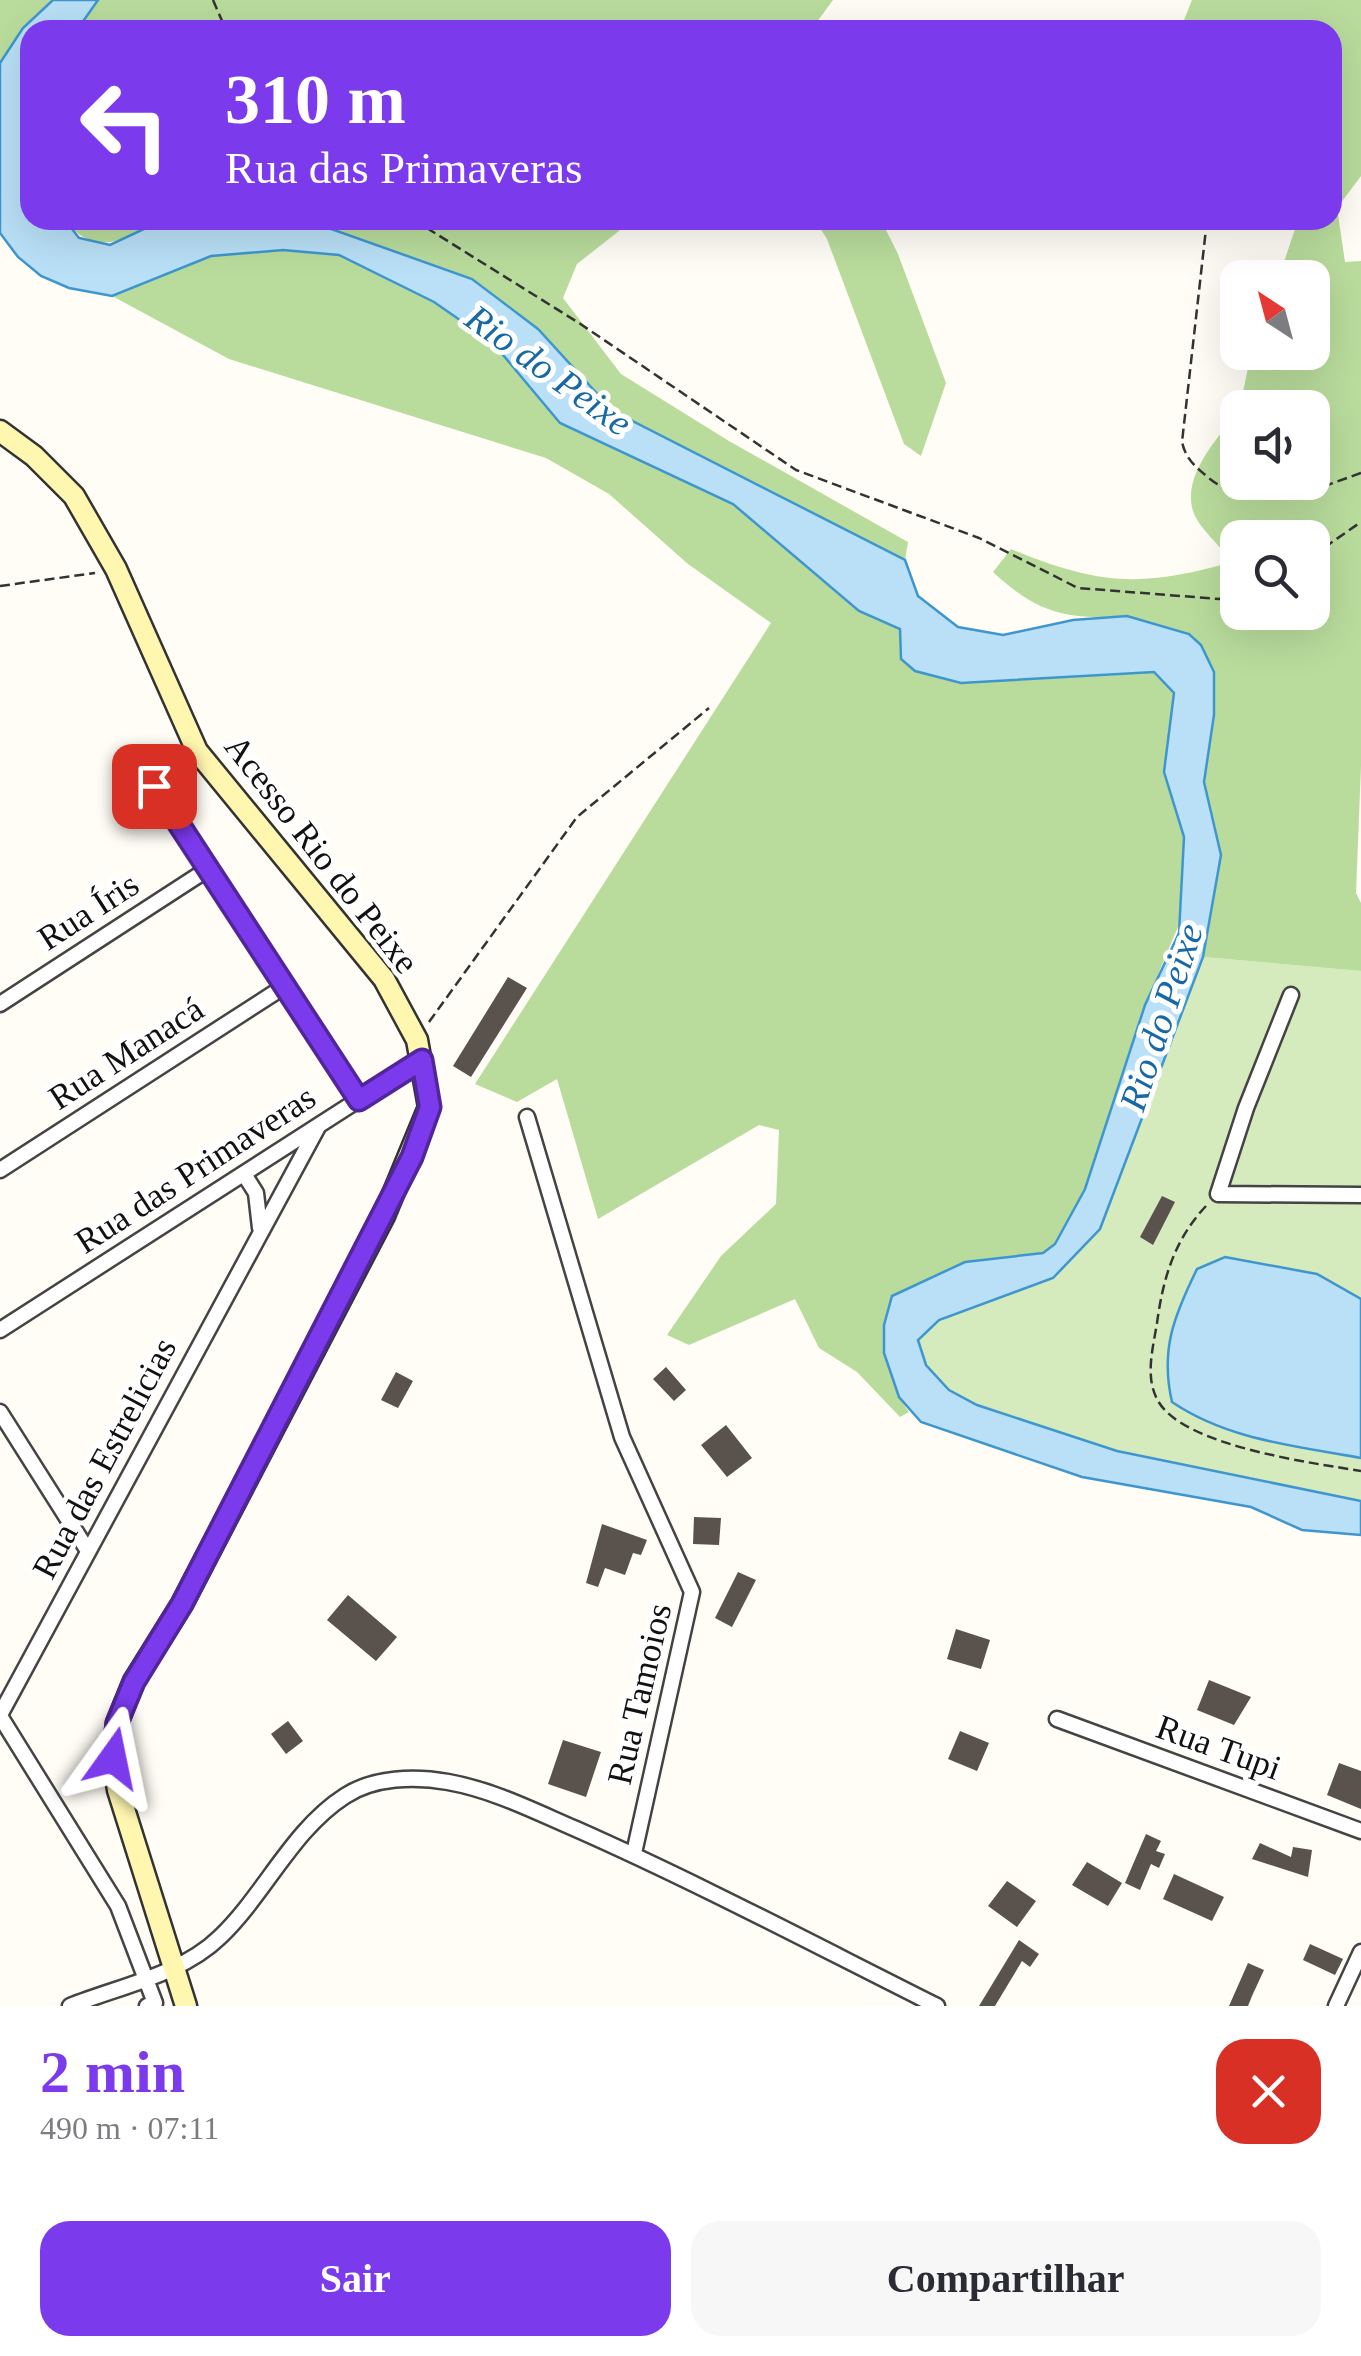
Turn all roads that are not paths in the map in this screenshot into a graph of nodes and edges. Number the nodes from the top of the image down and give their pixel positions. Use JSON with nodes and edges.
{"nodes":[{"id":1,"x":0,"y":431,"type":"edge"},
{"id":2,"x":154,"y":786,"type":"dead end"},
{"id":3,"x":208,"y":869,"type":"junction"},
{"id":4,"x":285,"y":986,"type":"junction"},
{"id":5,"x":1290,"y":995,"type":"dead end"},
{"id":6,"x":0,"y":1004,"type":"edge"},
{"id":7,"x":420,"y":1050,"type":"junction"},
{"id":8,"x":359,"y":1100,"type":"junction"},
{"id":9,"x":527,"y":1117,"type":"dead end"},
{"id":10,"x":319,"y":1125,"type":"junction"},
{"id":11,"x":0,"y":1170,"type":"edge"},
{"id":12,"x":244,"y":1174,"type":"junction"},
{"id":13,"x":1361,"y":1194,"type":"edge"},
{"id":14,"x":260,"y":1229,"type":"junction"},
{"id":15,"x":0,"y":1330,"type":"edge"},
{"id":16,"x":0,"y":1412,"type":"edge"},
{"id":17,"x":88,"y":1551,"type":"junction"},
{"id":18,"x":0,"y":1715,"type":"edge"},
{"id":19,"x":1057,"y":1719,"type":"dead end"},
{"id":20,"x":1361,"y":1831,"type":"edge"},
{"id":21,"x":634,"y":1853,"type":"junction"},
{"id":22,"x":1361,"y":1952,"type":"edge"},
{"id":23,"x":175,"y":1969,"type":"junction"},
{"id":24,"x":146,"y":1976,"type":"junction"},
{"id":25,"x":151,"y":2005,"type":"edge"},
{"id":26,"x":70,"y":2006,"type":"edge"},
{"id":27,"x":186,"y":2006,"type":"edge"},
{"id":28,"x":936,"y":2006,"type":"edge"},
{"id":29,"x":1336,"y":2006,"type":"edge"}],
"edges":[{"from":1,"to":7,"type":"street","name":"Acesso Rio do Peixe"},
{"from":2,"to":3,"type":"street"},
{"from":3,"to":4,"type":"street"},
{"from":3,"to":6,"type":"street","name":"Rua Íris"},
{"from":4,"to":8,"type":"street"},
{"from":4,"to":11,"type":"street","name":"Rua Manacá"},
{"from":5,"to":13,"type":"street"},
{"from":7,"to":8,"type":"street","name":"Rua das Primaveras"},
{"from":7,"to":23,"type":"street","name":"Acesso Rio do Peixe"},
{"from":8,"to":10,"type":"street","name":"Rua das Primaveras"},
{"from":9,"to":21,"type":"street","name":"Rua Tamoios"},
{"from":10,"to":12,"type":"street","name":"Rua das Primaveras"},
{"from":10,"to":14,"type":"street","name":"Rua das Estrelicias"},
{"from":12,"to":14,"type":"street"},
{"from":12,"to":15,"type":"street","name":"Rua das Primaveras"},
{"from":14,"to":17,"type":"street","name":"Rua das Estrelicias"},
{"from":16,"to":17,"type":"street"},
{"from":17,"to":18,"type":"street","name":"Rua das Estrelicias"},
{"from":18,"to":24,"type":"street"},
{"from":19,"to":20,"type":"street","name":"Rua Tupi"},
{"from":21,"to":23,"type":"street"},
{"from":21,"to":28,"type":"street"},
{"from":22,"to":29,"type":"street"},
{"from":23,"to":24,"type":"street"},
{"from":23,"to":27,"type":"street","name":"Acesso Rio do Peixe"},
{"from":24,"to":25,"type":"street"},
{"from":24,"to":26,"type":"street"}]}
